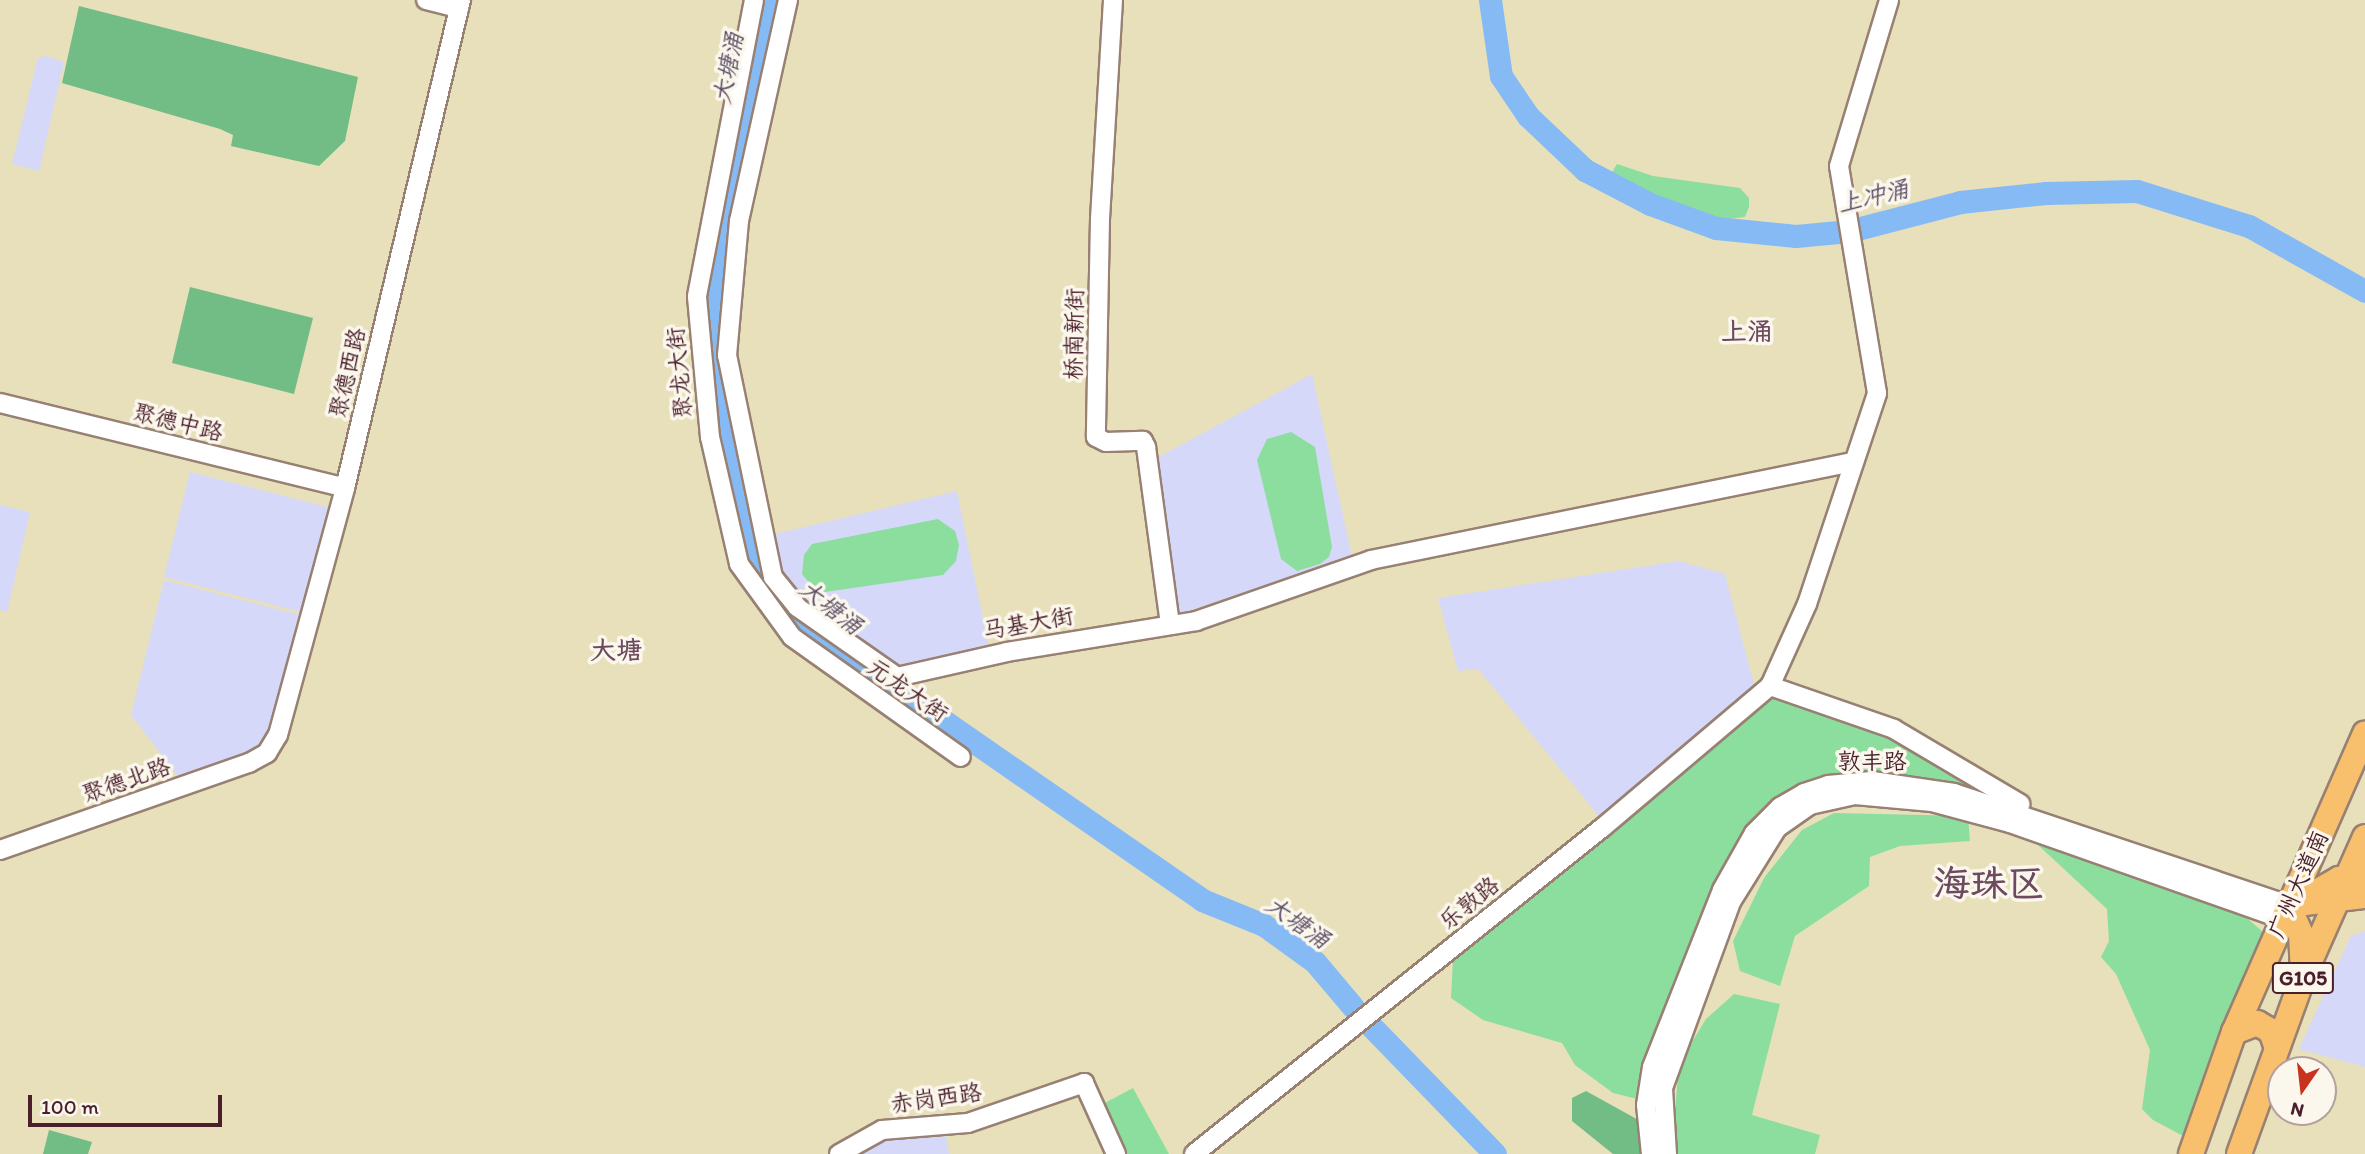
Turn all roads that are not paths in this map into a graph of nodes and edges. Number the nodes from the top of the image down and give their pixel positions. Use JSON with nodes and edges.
{"nodes":[{"id":1,"x":426,"y":0,"type":"edge"},
{"id":2,"x":754,"y":0,"type":"edge"},
{"id":3,"x":788,"y":0,"type":"edge"},
{"id":4,"x":1113,"y":0,"type":"edge"},
{"id":5,"x":1889,"y":0,"type":"edge"},
{"id":6,"x":460,"y":4,"type":"edge"},
{"id":7,"x":0,"y":403,"type":"edge"},
{"id":8,"x":1854,"y":461,"type":"junction"},
{"id":9,"x":345,"y":488,"type":"junction"},
{"id":10,"x":1170,"y":624,"type":"junction"},
{"id":11,"x":792,"y":637,"type":"joint"},
{"id":12,"x":1770,"y":686,"type":"junction"},
{"id":13,"x":2365,"y":734,"type":"edge"},
{"id":14,"x":267,"y":753,"type":"joint"},
{"id":15,"x":961,"y":757,"type":"dead end"},
{"id":16,"x":2054,"y":824,"type":"junction"},
{"id":17,"x":2365,"y":838,"type":"edge"},
{"id":18,"x":0,"y":850,"type":"edge"},
{"id":19,"x":2311,"y":857,"type":"junction"},
{"id":20,"x":2356,"y":874,"type":"edge"},
{"id":21,"x":2365,"y":896,"type":"edge"},
{"id":22,"x":2325,"y":898,"type":"junction"},
{"id":23,"x":2365,"y":908,"type":"edge"},
{"id":24,"x":2288,"y":913,"type":"junction"},
{"id":25,"x":2303,"y":977,"type":"junction"},
{"id":26,"x":2234,"y":1031,"type":"junction"},
{"id":27,"x":2277,"y":1048,"type":"junction"},
{"id":28,"x":839,"y":1154,"type":"edge"},
{"id":29,"x":1116,"y":1154,"type":"edge"},
{"id":30,"x":1194,"y":1154,"type":"edge"},
{"id":31,"x":1651,"y":1154,"type":"edge"},
{"id":32,"x":1667,"y":1154,"type":"edge"},
{"id":33,"x":2191,"y":1154,"type":"edge"},
{"id":34,"x":2239,"y":1154,"type":"edge"}],
"edges":[{"from":1,"to":6,"type":"street"},
{"from":2,"to":11,"type":"street","name":"聚龙大街"},
{"from":3,"to":10,"type":"street","name":"马基大街"},
{"from":4,"to":10,"type":"street","name":"桥南新街"},
{"from":5,"to":8,"type":"street"},
{"from":6,"to":9,"type":"street","name":"聚德西路"},
{"from":7,"to":9,"type":"street","name":"聚德中路"},
{"from":8,"to":10,"type":"street","name":"马基大街"},
{"from":8,"to":12,"type":"street"},
{"from":9,"to":14,"type":"street","name":"聚德西路"},
{"from":11,"to":15,"type":"street","name":"元龙大街"},
{"from":12,"to":16,"type":"street"},
{"from":12,"to":30,"type":"street","name":"乐敦路"},
{"from":13,"to":19,"type":"highway","name":"广州大道南","number":"G105"},
{"from":14,"to":18,"type":"street","name":"聚德北路"},
{"from":16,"to":24,"type":"street","name":"敦丰路"},
{"from":16,"to":31,"type":"street","name":"敦丰路"},
{"from":17,"to":20,"type":"highway","name":"广州大道南","number":"G105"},
{"from":19,"to":22,"type":"highway"},
{"from":19,"to":24,"type":"highway","name":"广州大道南","number":"G105"},
{"from":20,"to":22,"type":"highway","name":"广州大道南","number":"G105"},
{"from":21,"to":22,"type":"highway"},
{"from":22,"to":23,"type":"main road"},
{"from":22,"to":24,"type":"highway"},
{"from":22,"to":25,"type":"highway","name":"广州大道南","number":"G105"},
{"from":24,"to":25,"type":"highway"},
{"from":24,"to":26,"type":"highway","name":"广州大道南","number":"G105"},
{"from":24,"to":32,"type":"street","name":"敦丰路"},
{"from":25,"to":27,"type":"highway","name":"广州大道南","number":"G105"},
{"from":26,"to":27,"type":"highway"},
{"from":26,"to":33,"type":"highway","name":"广州大道南","number":"G105"},
{"from":27,"to":34,"type":"highway","name":"广州大道南","number":"G105"},
{"from":28,"to":29,"type":"street","name":"赤岗西路"}]}
